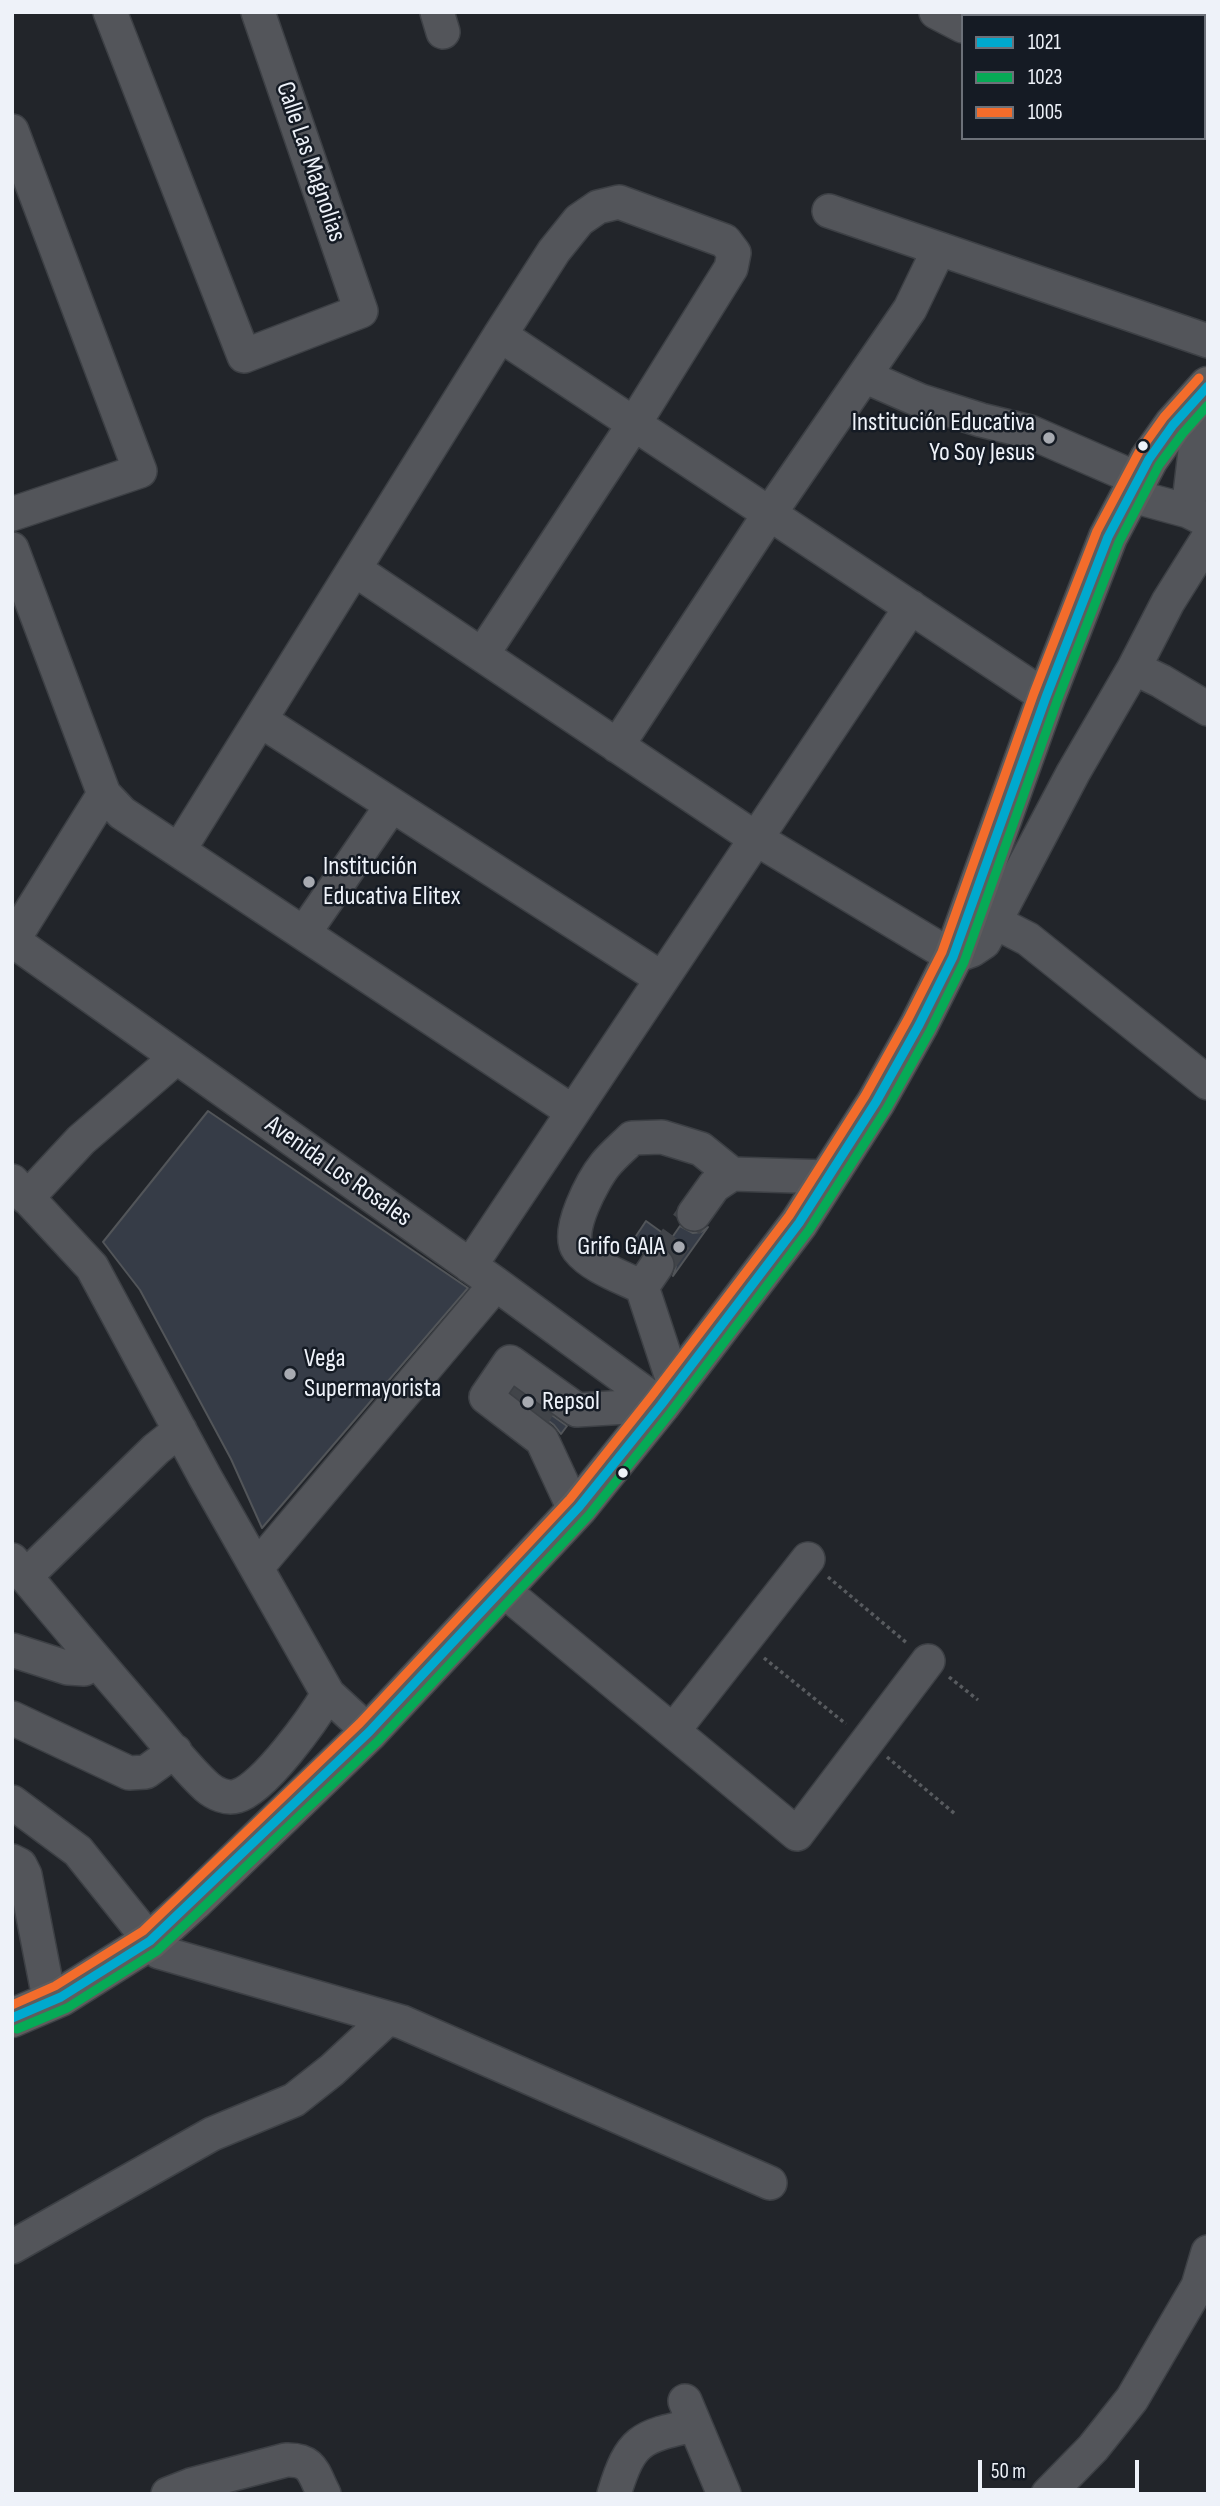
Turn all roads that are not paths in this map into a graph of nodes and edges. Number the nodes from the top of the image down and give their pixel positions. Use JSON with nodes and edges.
{"nodes":[{"id":1,"x":110,"y":12,"type":"edge"},
{"id":2,"x":258,"y":12,"type":"edge"},
{"id":3,"x":936,"y":12,"type":"edge"},
{"id":4,"x":961,"y":25,"type":"edge"},
{"id":5,"x":12,"y":131,"type":"edge"},
{"id":6,"x":829,"y":211,"type":"dead end"},
{"id":7,"x":939,"y":249,"type":"junction"},
{"id":8,"x":500,"y":335,"type":"junction"},
{"id":9,"x":1208,"y":341,"type":"edge"},
{"id":10,"x":864,"y":376,"type":"junction"},
{"id":11,"x":1205,"y":389,"type":"edge"},
{"id":12,"x":634,"y":424,"type":"junction"},
{"id":13,"x":1133,"y":487,"type":"junction"},
{"id":14,"x":12,"y":513,"type":"edge"},
{"id":15,"x":769,"y":513,"type":"junction"},
{"id":16,"x":1198,"y":516,"type":"edge"},
{"id":17,"x":1208,"y":538,"type":"edge"},
{"id":18,"x":12,"y":550,"type":"edge"},
{"id":19,"x":354,"y":569,"type":"junction"},
{"id":20,"x":911,"y":607,"type":"junction"},
{"id":21,"x":482,"y":655,"type":"junction"},
{"id":22,"x":1134,"y":668,"type":"junction"},
{"id":23,"x":1046,"y":697,"type":"junction"},
{"id":24,"x":1208,"y":709,"type":"edge"},
{"id":25,"x":260,"y":720,"type":"junction"},
{"id":26,"x":617,"y":746,"type":"junction"},
{"id":27,"x":104,"y":794,"type":"junction"},
{"id":28,"x":392,"y":805,"type":"junction"},
{"id":29,"x":755,"y":838,"type":"junction"},
{"id":30,"x":179,"y":850,"type":"junction"},
{"id":31,"x":995,"y":922,"type":"junction"},
{"id":32,"x":304,"y":933,"type":"junction"},
{"id":33,"x":12,"y":940,"type":"edge"},
{"id":34,"x":953,"y":957,"type":"junction"},
{"id":35,"x":661,"y":978,"type":"junction"},
{"id":36,"x":177,"y":1057,"type":"junction"},
{"id":37,"x":1208,"y":1083,"type":"edge"},
{"id":38,"x":573,"y":1112,"type":"junction"},
{"id":39,"x":732,"y":1174,"type":"junction"},
{"id":40,"x":829,"y":1177,"type":"junction"},
{"id":41,"x":20,"y":1190,"type":"edge"},
{"id":42,"x":694,"y":1214,"type":"tunnel mouth"},
{"id":43,"x":483,"y":1275,"type":"junction"},
{"id":44,"x":668,"y":1396,"type":"junction"},
{"id":45,"x":180,"y":1430,"type":"junction"},
{"id":46,"x":575,"y":1511,"type":"junction"},
{"id":47,"x":808,"y":1559,"type":"road end"},
{"id":48,"x":258,"y":1566,"type":"junction"},
{"id":49,"x":17,"y":1568,"type":"edge"},
{"id":50,"x":503,"y":1590,"type":"junction"},
{"id":51,"x":12,"y":1650,"type":"edge"},
{"id":52,"x":95,"y":1660,"type":"junction"},
{"id":53,"x":928,"y":1661,"type":"road end"},
{"id":54,"x":328,"y":1693,"type":"junction"},
{"id":55,"x":12,"y":1718,"type":"edge"},
{"id":56,"x":673,"y":1731,"type":"junction"},
{"id":57,"x":369,"y":1732,"type":"junction"},
{"id":58,"x":175,"y":1751,"type":"junction"},
{"id":59,"x":12,"y":1802,"type":"edge"},
{"id":60,"x":12,"y":1861,"type":"edge"},
{"id":61,"x":150,"y":1941,"type":"junction"},
{"id":62,"x":50,"y":2003,"type":"junction"},
{"id":63,"x":12,"y":2018,"type":"edge"},
{"id":64,"x":388,"y":2018,"type":"junction"},
{"id":65,"x":769,"y":2183,"type":"dead end"},
{"id":66,"x":12,"y":2247,"type":"edge"},
{"id":67,"x":1208,"y":2252,"type":"edge"},
{"id":68,"x":168,"y":2494,"type":"edge"},
{"id":69,"x":324,"y":2494,"type":"edge"},
{"id":70,"x":614,"y":2494,"type":"edge"},
{"id":71,"x":724,"y":2494,"type":"edge"},
{"id":72,"x":1048,"y":2494,"type":"edge"}],
"edges":[{"from":1,"to":2,"type":"street","name":"Calle Las Magnolias"},
{"from":3,"to":4,"type":"street"},
{"from":5,"to":14,"type":"street"},
{"from":6,"to":7,"type":"street"},
{"from":7,"to":9,"type":"street"},
{"from":7,"to":10,"type":"street"},
{"from":8,"to":12,"type":"street"},
{"from":8,"to":12,"type":"street"},
{"from":8,"to":19,"type":"street"},
{"from":10,"to":13,"type":"street"},
{"from":10,"to":15,"type":"street"},
{"from":11,"to":13,"type":"highway"},
{"from":11,"to":16,"type":"street"},
{"from":12,"to":15,"type":"street"},
{"from":12,"to":21,"type":"street"},
{"from":13,"to":16,"type":"street"},
{"from":13,"to":23,"type":"highway"},
{"from":15,"to":20,"type":"street"},
{"from":15,"to":26,"type":"street"},
{"from":17,"to":22,"type":"street"},
{"from":18,"to":27,"type":"street"},
{"from":19,"to":21,"type":"street"},
{"from":19,"to":25,"type":"street"},
{"from":20,"to":23,"type":"street"},
{"from":20,"to":29,"type":"street"},
{"from":21,"to":26,"type":"street"},
{"from":22,"to":24,"type":"street"},
{"from":22,"to":31,"type":"street"},
{"from":23,"to":34,"type":"highway"},
{"from":25,"to":28,"type":"street"},
{"from":25,"to":30,"type":"street"},
{"from":26,"to":29,"type":"street"},
{"from":27,"to":30,"type":"street"},
{"from":27,"to":33,"type":"street"},
{"from":28,"to":32,"type":"street"},
{"from":28,"to":35,"type":"street"},
{"from":29,"to":34,"type":"street"},
{"from":29,"to":35,"type":"street"},
{"from":30,"to":32,"type":"street"},
{"from":31,"to":34,"type":"street"},
{"from":31,"to":37,"type":"street"},
{"from":32,"to":38,"type":"street"},
{"from":33,"to":36,"type":"street","name":"Avenida Los Rosales"},
{"from":34,"to":40,"type":"highway"},
{"from":35,"to":38,"type":"street"},
{"from":36,"to":41,"type":"street"},
{"from":36,"to":43,"type":"street","name":"Avenida Los Rosales"},
{"from":38,"to":43,"type":"street"},
{"from":39,"to":40,"type":"street"},
{"from":39,"to":42,"type":"street"},
{"from":39,"to":44,"type":"street"},
{"from":40,"to":44,"type":"highway"},
{"from":41,"to":45,"type":"street"},
{"from":43,"to":44,"type":"street","name":"Avenida Los Rosales"},
{"from":43,"to":48,"type":"street"},
{"from":44,"to":46,"type":"highway"},
{"from":44,"to":46,"type":"street"},
{"from":45,"to":48,"type":"street"},
{"from":45,"to":49,"type":"street"},
{"from":46,"to":50,"type":"highway"},
{"from":47,"to":56,"type":"street"},
{"from":48,"to":54,"type":"street"},
{"from":49,"to":52,"type":"street"},
{"from":50,"to":56,"type":"street"},
{"from":50,"to":57,"type":"highway"},
{"from":51,"to":52,"type":"street"},
{"from":52,"to":58,"type":"street"},
{"from":53,"to":56,"type":"street"},
{"from":54,"to":57,"type":"street"},
{"from":54,"to":58,"type":"street"},
{"from":55,"to":58,"type":"street"},
{"from":57,"to":61,"type":"highway"},
{"from":59,"to":61,"type":"street"},
{"from":60,"to":62,"type":"street"},
{"from":61,"to":62,"type":"highway"},
{"from":61,"to":64,"type":"street"},
{"from":62,"to":63,"type":"highway"},
{"from":64,"to":65,"type":"street"},
{"from":64,"to":66,"type":"street"},
{"from":67,"to":72,"type":"street"},
{"from":68,"to":69,"type":"street"},
{"from":70,"to":71,"type":"street"}]}
